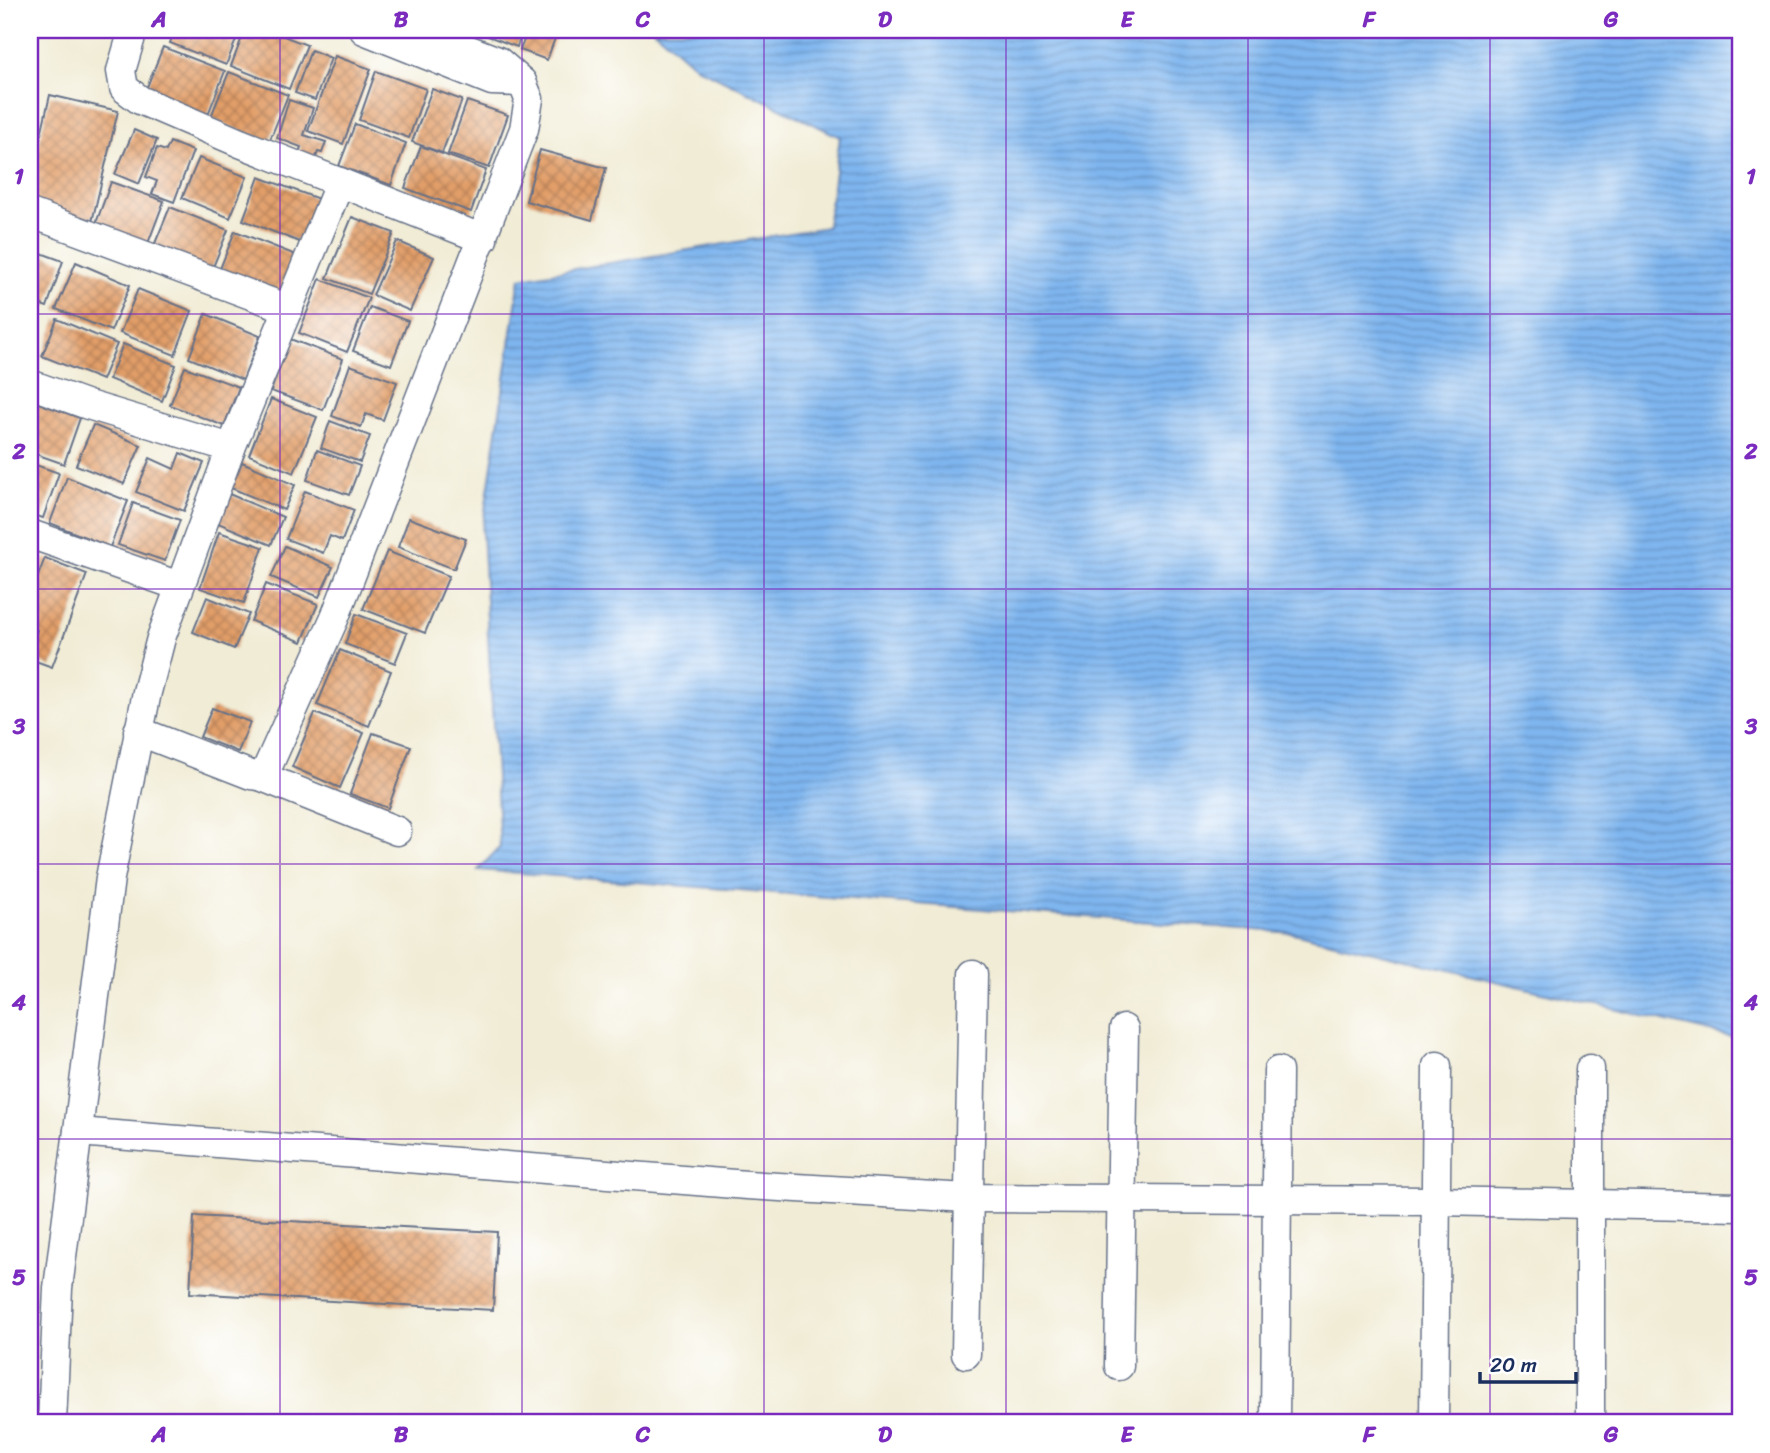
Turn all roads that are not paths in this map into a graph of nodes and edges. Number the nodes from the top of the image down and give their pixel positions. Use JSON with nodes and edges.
{"nodes":[{"id":1,"x":132,"y":30,"type":"edge"},
{"id":2,"x":364,"y":30,"type":"edge"},
{"id":3,"x":418,"y":30,"type":"edge"},
{"id":4,"x":522,"y":82,"type":"junction"},
{"id":5,"x":340,"y":182,"type":"junction"},
{"id":6,"x":30,"y":213,"type":"edge"},
{"id":7,"x":483,"y":239,"type":"junction"},
{"id":8,"x":289,"y":309,"type":"junction"},
{"id":9,"x":30,"y":384,"type":"edge"},
{"id":10,"x":231,"y":448,"type":"junction"},
{"id":11,"x":30,"y":534,"type":"edge"},
{"id":12,"x":179,"y":586,"type":"junction"},
{"id":13,"x":138,"y":730,"type":"junction"},
{"id":14,"x":260,"y":776,"type":"junction"},
{"id":15,"x":397,"y":831,"type":"dead end"},
{"id":16,"x":972,"y":974,"type":"dead end"},
{"id":17,"x":1124,"y":1029,"type":"dead end"},
{"id":18,"x":1437,"y":1066,"type":"dead end"},
{"id":19,"x":1590,"y":1069,"type":"dead end"},
{"id":20,"x":1278,"y":1071,"type":"dead end"},
{"id":21,"x":78,"y":1132,"type":"junction"},
{"id":22,"x":968,"y":1198,"type":"junction"},
{"id":23,"x":1120,"y":1199,"type":"junction"},
{"id":24,"x":1276,"y":1200,"type":"junction"},
{"id":25,"x":1436,"y":1201,"type":"junction"},
{"id":26,"x":1590,"y":1203,"type":"junction"},
{"id":27,"x":1740,"y":1207,"type":"edge"},
{"id":28,"x":966,"y":1354,"type":"dead end"},
{"id":29,"x":1119,"y":1366,"type":"dead end"},
{"id":30,"x":52,"y":1423,"type":"edge"},
{"id":31,"x":1275,"y":1423,"type":"edge"},
{"id":32,"x":1434,"y":1423,"type":"edge"},
{"id":33,"x":1590,"y":1423,"type":"edge"}],
"edges":[{"from":1,"to":5,"type":"street"},
{"from":2,"to":4,"type":"street"},
{"from":3,"to":4,"type":"street"},
{"from":4,"to":7,"type":"street"},
{"from":5,"to":7,"type":"street"},
{"from":5,"to":8,"type":"street"},
{"from":6,"to":8,"type":"street"},
{"from":7,"to":14,"type":"street"},
{"from":8,"to":10,"type":"street"},
{"from":9,"to":10,"type":"street"},
{"from":10,"to":12,"type":"street"},
{"from":11,"to":12,"type":"street"},
{"from":12,"to":13,"type":"street"},
{"from":13,"to":14,"type":"street"},
{"from":13,"to":21,"type":"street"},
{"from":14,"to":15,"type":"street"},
{"from":16,"to":22,"type":"street"},
{"from":17,"to":23,"type":"street"},
{"from":18,"to":25,"type":"street"},
{"from":19,"to":26,"type":"street"},
{"from":20,"to":24,"type":"street"},
{"from":21,"to":22,"type":"street"},
{"from":21,"to":30,"type":"street"},
{"from":22,"to":23,"type":"street"},
{"from":22,"to":28,"type":"street"},
{"from":23,"to":24,"type":"street"},
{"from":23,"to":29,"type":"street"},
{"from":24,"to":25,"type":"street"},
{"from":24,"to":31,"type":"street"},
{"from":25,"to":26,"type":"street"},
{"from":25,"to":32,"type":"street"},
{"from":26,"to":27,"type":"street"},
{"from":26,"to":33,"type":"street"}]}
